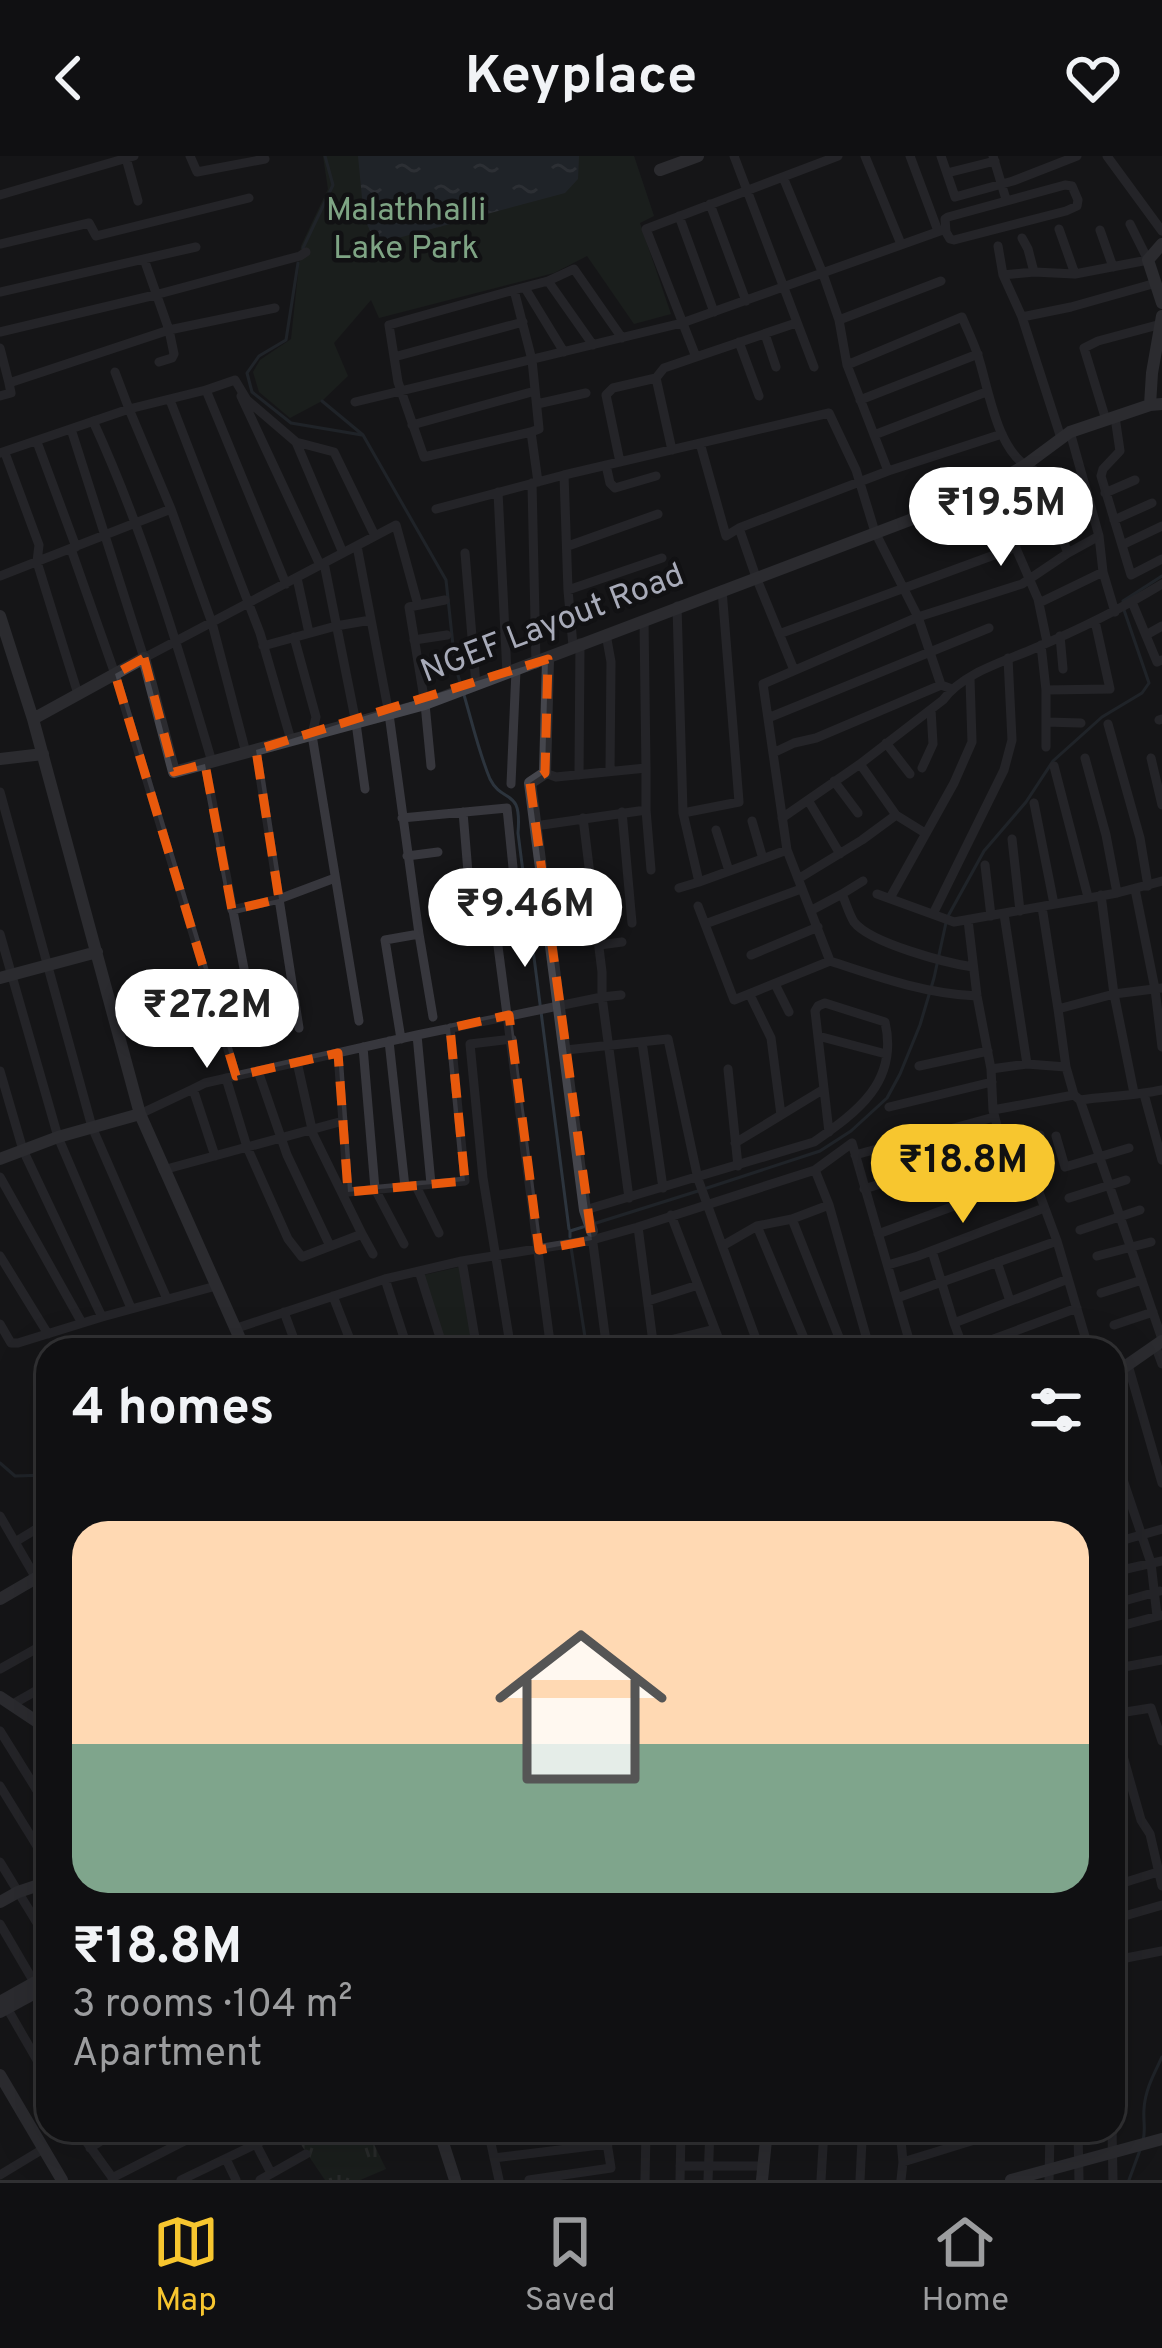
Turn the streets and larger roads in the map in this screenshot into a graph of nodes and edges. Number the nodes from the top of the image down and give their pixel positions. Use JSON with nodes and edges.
{"nodes":[{"id":1,"x":190,"y":156,"type":"edge"},
{"id":2,"x":698,"y":156,"type":"edge"},
{"id":3,"x":734,"y":156,"type":"edge"},
{"id":4,"x":838,"y":156,"type":"edge"},
{"id":5,"x":865,"y":156,"type":"edge"},
{"id":6,"x":910,"y":156,"type":"edge"},
{"id":7,"x":940,"y":156,"type":"edge"},
{"id":8,"x":1077,"y":156,"type":"edge"},
{"id":9,"x":130,"y":157,"type":"edge"},
{"id":10,"x":1110,"y":157,"type":"edge"},
{"id":11,"x":265,"y":159,"type":"dead end"},
{"id":12,"x":994,"y":159,"type":"edge"},
{"id":13,"x":660,"y":170,"type":"dead end"},
{"id":14,"x":947,"y":173,"type":"junction"},
{"id":15,"x":783,"y":178,"type":"junction"},
{"id":16,"x":1000,"y":184,"type":"junction"},
{"id":17,"x":747,"y":191,"type":"junction"},
{"id":18,"x":0,"y":195,"type":"edge"},
{"id":19,"x":1005,"y":196,"type":"dead end"},
{"id":20,"x":249,"y":198,"type":"dead end"},
{"id":21,"x":138,"y":201,"type":"dead end"},
{"id":22,"x":710,"y":204,"type":"junction"},
{"id":23,"x":679,"y":216,"type":"junction"},
{"id":24,"x":1130,"y":224,"type":"dead end"},
{"id":25,"x":1059,"y":229,"type":"dead end"},
{"id":26,"x":1100,"y":230,"type":"dead end"},
{"id":27,"x":941,"y":231,"type":"junction"},
{"id":28,"x":1162,"y":231,"type":"edge"},
{"id":29,"x":1022,"y":238,"type":"dead end"},
{"id":30,"x":0,"y":244,"type":"edge"},
{"id":31,"x":901,"y":244,"type":"junction"},
{"id":32,"x":1162,"y":244,"type":"edge"},
{"id":33,"x":998,"y":246,"type":"dead end"},
{"id":34,"x":196,"y":248,"type":"dead end"},
{"id":35,"x":306,"y":252,"type":"dead end"},
{"id":36,"x":144,"y":259,"type":"junction"},
{"id":37,"x":1148,"y":260,"type":"junction"},
{"id":38,"x":1113,"y":267,"type":"junction"},
{"id":39,"x":1034,"y":272,"type":"junction"},
{"id":40,"x":823,"y":274,"type":"junction"},
{"id":41,"x":1075,"y":274,"type":"junction"},
{"id":42,"x":1003,"y":275,"type":"junction"},
{"id":43,"x":548,"y":281,"type":"junction"},
{"id":44,"x":941,"y":281,"type":"dead end"},
{"id":45,"x":1156,"y":283,"type":"junction"},
{"id":46,"x":783,"y":288,"type":"junction"},
{"id":47,"x":520,"y":289,"type":"junction"},
{"id":48,"x":0,"y":292,"type":"edge"},
{"id":49,"x":155,"y":295,"type":"junction"},
{"id":50,"x":746,"y":301,"type":"junction"},
{"id":51,"x":1162,"y":303,"type":"edge"},
{"id":52,"x":275,"y":308,"type":"dead end"},
{"id":53,"x":714,"y":312,"type":"junction"},
{"id":54,"x":1022,"y":316,"type":"junction"},
{"id":55,"x":838,"y":320,"type":"junction"},
{"id":56,"x":1161,"y":320,"type":"edge"},
{"id":57,"x":523,"y":322,"type":"junction"},
{"id":58,"x":682,"y":323,"type":"junction"},
{"id":59,"x":796,"y":323,"type":"junction"},
{"id":60,"x":169,"y":331,"type":"junction"},
{"id":61,"x":0,"y":332,"type":"edge"},
{"id":62,"x":765,"y":334,"type":"junction"},
{"id":63,"x":622,"y":338,"type":"junction"},
{"id":64,"x":739,"y":342,"type":"junction"},
{"id":65,"x":593,"y":345,"type":"junction"},
{"id":66,"x":0,"y":348,"type":"edge"},
{"id":67,"x":564,"y":352,"type":"junction"},
{"id":68,"x":978,"y":354,"type":"junction"},
{"id":69,"x":394,"y":357,"type":"junction"},
{"id":70,"x":696,"y":357,"type":"junction"},
{"id":71,"x":532,"y":360,"type":"junction"},
{"id":72,"x":159,"y":362,"type":"dead end"},
{"id":73,"x":847,"y":364,"type":"junction"},
{"id":74,"x":776,"y":367,"type":"dead end"},
{"id":75,"x":814,"y":368,"type":"dead end"},
{"id":76,"x":3,"y":369,"type":"edge"},
{"id":77,"x":1157,"y":370,"type":"edge"},
{"id":78,"x":115,"y":372,"type":"dead end"},
{"id":79,"x":656,"y":378,"type":"junction"},
{"id":80,"x":235,"y":380,"type":"junction"},
{"id":81,"x":9,"y":383,"type":"junction"},
{"id":82,"x":206,"y":391,"type":"junction"},
{"id":83,"x":536,"y":391,"type":"junction"},
{"id":84,"x":400,"y":392,"type":"junction"},
{"id":85,"x":986,"y":392,"type":"junction"},
{"id":86,"x":586,"y":393,"type":"dead end"},
{"id":87,"x":0,"y":396,"type":"edge"},
{"id":88,"x":759,"y":396,"type":"dead end"},
{"id":89,"x":170,"y":400,"type":"junction"},
{"id":90,"x":860,"y":400,"type":"junction"},
{"id":91,"x":355,"y":402,"type":"dead end"},
{"id":92,"x":537,"y":404,"type":"junction"},
{"id":93,"x":1156,"y":405,"type":"edge"},
{"id":94,"x":129,"y":409,"type":"junction"},
{"id":95,"x":1110,"y":418,"type":"junction"},
{"id":96,"x":93,"y":421,"type":"junction"},
{"id":97,"x":412,"y":425,"type":"junction"},
{"id":98,"x":71,"y":429,"type":"junction"},
{"id":99,"x":531,"y":432,"type":"junction"},
{"id":100,"x":1002,"y":434,"type":"junction"},
{"id":101,"x":874,"y":435,"type":"junction"},
{"id":102,"x":1066,"y":435,"type":"junction"},
{"id":103,"x":38,"y":442,"type":"junction"},
{"id":104,"x":296,"y":442,"type":"junction"},
{"id":105,"x":700,"y":443,"type":"junction"},
{"id":106,"x":672,"y":450,"type":"junction"},
{"id":107,"x":3,"y":453,"type":"edge"},
{"id":108,"x":620,"y":462,"type":"junction"},
{"id":109,"x":606,"y":465,"type":"junction"},
{"id":110,"x":1024,"y":466,"type":"junction"},
{"id":111,"x":888,"y":471,"type":"junction"},
{"id":112,"x":565,"y":475,"type":"junction"},
{"id":113,"x":656,"y":476,"type":"dead end"},
{"id":114,"x":1135,"y":480,"type":"dead end"},
{"id":115,"x":536,"y":483,"type":"junction"},
{"id":116,"x":859,"y":483,"type":"junction"},
{"id":117,"x":989,"y":486,"type":"junction"},
{"id":118,"x":498,"y":492,"type":"junction"},
{"id":119,"x":1105,"y":493,"type":"junction"},
{"id":120,"x":1152,"y":503,"type":"dead end"},
{"id":121,"x":171,"y":508,"type":"junction"},
{"id":122,"x":436,"y":508,"type":"dead end"},
{"id":123,"x":658,"y":514,"type":"dead end"},
{"id":124,"x":1114,"y":520,"type":"junction"},
{"id":125,"x":135,"y":524,"type":"junction"},
{"id":126,"x":1162,"y":526,"type":"edge"},
{"id":127,"x":739,"y":528,"type":"junction"},
{"id":128,"x":875,"y":532,"type":"junction"},
{"id":129,"x":105,"y":535,"type":"junction"},
{"id":130,"x":375,"y":536,"type":"junction"},
{"id":131,"x":1099,"y":536,"type":"junction"},
{"id":132,"x":1122,"y":545,"type":"junction"},
{"id":133,"x":357,"y":546,"type":"junction"},
{"id":134,"x":568,"y":546,"type":"junction"},
{"id":135,"x":1016,"y":547,"type":"junction"},
{"id":136,"x":74,"y":548,"type":"junction"},
{"id":137,"x":343,"y":553,"type":"junction"},
{"id":138,"x":466,"y":553,"type":"dead end"},
{"id":139,"x":1068,"y":553,"type":"junction"},
{"id":140,"x":662,"y":558,"type":"dead end"},
{"id":141,"x":1162,"y":560,"type":"edge"},
{"id":142,"x":37,"y":562,"type":"junction"},
{"id":143,"x":322,"y":564,"type":"junction"},
{"id":144,"x":1103,"y":572,"type":"junction"},
{"id":145,"x":0,"y":576,"type":"edge"},
{"id":146,"x":297,"y":578,"type":"junction"},
{"id":147,"x":756,"y":578,"type":"junction"},
{"id":148,"x":1030,"y":579,"type":"junction"},
{"id":149,"x":286,"y":584,"type":"junction"},
{"id":150,"x":1162,"y":584,"type":"edge"},
{"id":151,"x":904,"y":589,"type":"junction"},
{"id":152,"x":568,"y":590,"type":"junction"},
{"id":153,"x":722,"y":590,"type":"junction"},
{"id":154,"x":445,"y":601,"type":"dead end"},
{"id":155,"x":1039,"y":603,"type":"junction"},
{"id":156,"x":248,"y":604,"type":"junction"},
{"id":157,"x":418,"y":605,"type":"junction"},
{"id":158,"x":677,"y":607,"type":"junction"},
{"id":159,"x":1124,"y":607,"type":"junction"},
{"id":160,"x":0,"y":616,"type":"edge"},
{"id":161,"x":918,"y":617,"type":"junction"},
{"id":162,"x":371,"y":620,"type":"junction"},
{"id":163,"x":644,"y":621,"type":"junction"},
{"id":164,"x":1095,"y":621,"type":"junction"},
{"id":165,"x":212,"y":622,"type":"junction"},
{"id":166,"x":336,"y":626,"type":"junction"},
{"id":167,"x":1162,"y":626,"type":"edge"},
{"id":168,"x":989,"y":628,"type":"dead end"},
{"id":169,"x":308,"y":633,"type":"junction"},
{"id":170,"x":606,"y":634,"type":"junction"},
{"id":171,"x":779,"y":634,"type":"junction"},
{"id":172,"x":447,"y":635,"type":"dead end"},
{"id":173,"x":1145,"y":635,"type":"junction"},
{"id":174,"x":294,"y":637,"type":"junction"},
{"id":175,"x":1060,"y":637,"type":"junction"},
{"id":176,"x":4,"y":638,"type":"edge"},
{"id":177,"x":414,"y":640,"type":"junction"},
{"id":178,"x":176,"y":641,"type":"junction"},
{"id":179,"x":1044,"y":644,"type":"junction"},
{"id":180,"x":576,"y":645,"type":"junction"},
{"id":181,"x":263,"y":646,"type":"junction"},
{"id":182,"x":930,"y":653,"type":"junction"},
{"id":183,"x":144,"y":658,"type":"junction"},
{"id":184,"x":1008,"y":658,"type":"junction"},
{"id":185,"x":1162,"y":660,"type":"edge"},
{"id":186,"x":542,"y":661,"type":"junction"},
{"id":187,"x":794,"y":670,"type":"junction"},
{"id":188,"x":1063,"y":670,"type":"dead end"},
{"id":189,"x":512,"y":671,"type":"junction"},
{"id":190,"x":115,"y":674,"type":"junction"},
{"id":191,"x":970,"y":679,"type":"junction"},
{"id":192,"x":946,"y":687,"type":"junction"},
{"id":193,"x":467,"y":689,"type":"junction"},
{"id":194,"x":1046,"y":690,"type":"junction"},
{"id":195,"x":78,"y":694,"type":"junction"},
{"id":196,"x":424,"y":704,"type":"junction"},
{"id":197,"x":931,"y":710,"type":"junction"},
{"id":198,"x":389,"y":714,"type":"junction"},
{"id":199,"x":33,"y":718,"type":"junction"},
{"id":200,"x":768,"y":718,"type":"junction"},
{"id":201,"x":1046,"y":722,"type":"junction"},
{"id":202,"x":356,"y":723,"type":"junction"},
{"id":203,"x":1081,"y":723,"type":"dead end"},
{"id":204,"x":1108,"y":724,"type":"dead end"},
{"id":205,"x":312,"y":734,"type":"junction"},
{"id":206,"x":290,"y":740,"type":"junction"},
{"id":207,"x":886,"y":743,"type":"junction"},
{"id":208,"x":1046,"y":747,"type":"dead end"},
{"id":209,"x":251,"y":751,"type":"junction"},
{"id":210,"x":773,"y":753,"type":"junction"},
{"id":211,"x":43,"y":754,"type":"junction"},
{"id":212,"x":1085,"y":758,"type":"dead end"},
{"id":213,"x":1151,"y":758,"type":"dead end"},
{"id":214,"x":0,"y":759,"type":"edge"},
{"id":215,"x":209,"y":763,"type":"junction"},
{"id":216,"x":860,"y":764,"type":"junction"},
{"id":217,"x":430,"y":766,"type":"dead end"},
{"id":218,"x":1054,"y":766,"type":"dead end"},
{"id":219,"x":922,"y":767,"type":"dead end"},
{"id":220,"x":646,"y":768,"type":"junction"},
{"id":221,"x":610,"y":771,"type":"junction"},
{"id":222,"x":545,"y":773,"type":"junction"},
{"id":223,"x":910,"y":774,"type":"dead end"},
{"id":224,"x":579,"y":775,"type":"junction"},
{"id":225,"x":834,"y":781,"type":"junction"},
{"id":226,"x":511,"y":784,"type":"dead end"},
{"id":227,"x":365,"y":790,"type":"dead end"},
{"id":228,"x":0,"y":792,"type":"edge"},
{"id":229,"x":808,"y":800,"type":"junction"},
{"id":230,"x":1034,"y":803,"type":"dead end"},
{"id":231,"x":1162,"y":805,"type":"edge"},
{"id":232,"x":646,"y":810,"type":"junction"},
{"id":233,"x":464,"y":812,"type":"junction"},
{"id":234,"x":622,"y":812,"type":"junction"},
{"id":235,"x":683,"y":813,"type":"junction"},
{"id":236,"x":858,"y":813,"type":"dead end"},
{"id":237,"x":896,"y":815,"type":"junction"},
{"id":238,"x":402,"y":818,"type":"junction"},
{"id":239,"x":583,"y":818,"type":"junction"},
{"id":240,"x":782,"y":818,"type":"junction"},
{"id":241,"x":752,"y":821,"type":"dead end"},
{"id":242,"x":535,"y":826,"type":"junction"},
{"id":243,"x":716,"y":830,"type":"dead end"},
{"id":244,"x":925,"y":832,"type":"junction"},
{"id":245,"x":1012,"y":839,"type":"dead end"},
{"id":246,"x":787,"y":850,"type":"junction"},
{"id":247,"x":438,"y":852,"type":"dead end"},
{"id":248,"x":840,"y":854,"type":"junction"},
{"id":249,"x":407,"y":856,"type":"junction"},
{"id":250,"x":763,"y":859,"type":"junction"},
{"id":251,"x":985,"y":865,"type":"dead end"},
{"id":252,"x":651,"y":870,"type":"dead end"},
{"id":253,"x":729,"y":871,"type":"junction"},
{"id":254,"x":335,"y":878,"type":"junction"},
{"id":255,"x":699,"y":881,"type":"junction"},
{"id":256,"x":863,"y":881,"type":"dead end"},
{"id":257,"x":1162,"y":881,"type":"edge"},
{"id":258,"x":800,"y":884,"type":"junction"},
{"id":259,"x":1148,"y":886,"type":"junction"},
{"id":260,"x":679,"y":888,"type":"dead end"},
{"id":261,"x":1135,"y":889,"type":"junction"},
{"id":262,"x":1117,"y":893,"type":"junction"},
{"id":263,"x":877,"y":894,"type":"dead end"},
{"id":264,"x":842,"y":895,"type":"junction"},
{"id":265,"x":1095,"y":896,"type":"junction"},
{"id":266,"x":890,"y":898,"type":"junction"},
{"id":267,"x":279,"y":899,"type":"junction"},
{"id":268,"x":1054,"y":904,"type":"junction"},
{"id":269,"x":698,"y":906,"type":"dead end"},
{"id":270,"x":1042,"y":907,"type":"junction"},
{"id":271,"x":232,"y":910,"type":"junction"},
{"id":272,"x":812,"y":910,"type":"junction"},
{"id":273,"x":1020,"y":911,"type":"junction"},
{"id":274,"x":933,"y":914,"type":"junction"},
{"id":275,"x":1004,"y":914,"type":"junction"},
{"id":276,"x":991,"y":916,"type":"junction"},
{"id":277,"x":968,"y":920,"type":"junction"},
{"id":278,"x":632,"y":922,"type":"dead end"},
{"id":279,"x":705,"y":924,"type":"junction"},
{"id":280,"x":818,"y":927,"type":"junction"},
{"id":281,"x":496,"y":931,"type":"junction"},
{"id":282,"x":0,"y":934,"type":"edge"},
{"id":283,"x":419,"y":934,"type":"junction"},
{"id":284,"x":622,"y":942,"type":"dead end"},
{"id":285,"x":599,"y":945,"type":"junction"},
{"id":286,"x":97,"y":952,"type":"junction"},
{"id":287,"x":751,"y":955,"type":"dead end"},
{"id":288,"x":830,"y":961,"type":"junction"},
{"id":289,"x":49,"y":964,"type":"junction"},
{"id":290,"x":973,"y":967,"type":"junction"},
{"id":291,"x":6,"y":976,"type":"edge"},
{"id":292,"x":775,"y":984,"type":"junction"},
{"id":293,"x":1159,"y":989,"type":"edge"},
{"id":294,"x":1114,"y":994,"type":"junction"},
{"id":295,"x":621,"y":995,"type":"dead end"},
{"id":296,"x":750,"y":995,"type":"junction"},
{"id":297,"x":977,"y":996,"type":"junction"},
{"id":298,"x":602,"y":997,"type":"junction"},
{"id":299,"x":546,"y":1008,"type":"junction"},
{"id":300,"x":1058,"y":1009,"type":"junction"},
{"id":301,"x":789,"y":1012,"type":"dead end"},
{"id":302,"x":509,"y":1016,"type":"junction"},
{"id":303,"x":434,"y":1017,"type":"dead end"},
{"id":304,"x":358,"y":1021,"type":"dead end"},
{"id":305,"x":299,"y":1028,"type":"dead end"},
{"id":306,"x":450,"y":1028,"type":"junction"},
{"id":307,"x":417,"y":1035,"type":"junction"},
{"id":308,"x":818,"y":1036,"type":"junction"},
{"id":309,"x":512,"y":1039,"type":"junction"},
{"id":310,"x":395,"y":1040,"type":"junction"},
{"id":311,"x":258,"y":1042,"type":"dead end"},
{"id":312,"x":642,"y":1042,"type":"junction"},
{"id":313,"x":607,"y":1046,"type":"junction"},
{"id":314,"x":363,"y":1047,"type":"junction"},
{"id":315,"x":1162,"y":1047,"type":"edge"},
{"id":316,"x":566,"y":1050,"type":"junction"},
{"id":317,"x":988,"y":1051,"type":"junction"},
{"id":318,"x":338,"y":1053,"type":"junction"},
{"id":319,"x":886,"y":1054,"type":"junction"},
{"id":320,"x":297,"y":1062,"type":"junction"},
{"id":321,"x":1027,"y":1064,"type":"junction"},
{"id":322,"x":919,"y":1066,"type":"dead end"},
{"id":323,"x":1066,"y":1066,"type":"junction"},
{"id":324,"x":728,"y":1069,"type":"dead end"},
{"id":325,"x":991,"y":1069,"type":"junction"},
{"id":326,"x":0,"y":1071,"type":"edge"},
{"id":327,"x":258,"y":1071,"type":"junction"},
{"id":328,"x":231,"y":1077,"type":"junction"},
{"id":329,"x":992,"y":1082,"type":"junction"},
{"id":330,"x":193,"y":1089,"type":"junction"},
{"id":331,"x":824,"y":1089,"type":"junction"},
{"id":332,"x":1162,"y":1090,"type":"edge"},
{"id":333,"x":1139,"y":1094,"type":"junction"},
{"id":334,"x":1077,"y":1098,"type":"junction"},
{"id":335,"x":889,"y":1107,"type":"dead end"},
{"id":336,"x":993,"y":1113,"type":"junction"},
{"id":337,"x":140,"y":1114,"type":"junction"},
{"id":338,"x":781,"y":1115,"type":"junction"},
{"id":339,"x":343,"y":1120,"type":"junction"},
{"id":340,"x":92,"y":1127,"type":"junction"},
{"id":341,"x":311,"y":1129,"type":"junction"},
{"id":342,"x":829,"y":1132,"type":"junction"},
{"id":343,"x":1040,"y":1135,"type":"dead end"},
{"id":344,"x":1056,"y":1136,"type":"dead end"},
{"id":345,"x":58,"y":1137,"type":"junction"},
{"id":346,"x":282,"y":1138,"type":"junction"},
{"id":347,"x":1020,"y":1141,"type":"junction"},
{"id":348,"x":735,"y":1143,"type":"junction"},
{"id":349,"x":1002,"y":1145,"type":"junction"},
{"id":350,"x":247,"y":1147,"type":"junction"},
{"id":351,"x":1129,"y":1148,"type":"dead end"},
{"id":352,"x":23,"y":1150,"type":"junction"},
{"id":353,"x":856,"y":1154,"type":"junction"},
{"id":354,"x":214,"y":1156,"type":"junction"},
{"id":355,"x":1100,"y":1157,"type":"junction"},
{"id":356,"x":0,"y":1159,"type":"edge"},
{"id":357,"x":1162,"y":1160,"type":"edge"},
{"id":358,"x":737,"y":1166,"type":"junction"},
{"id":359,"x":163,"y":1170,"type":"junction"},
{"id":360,"x":814,"y":1170,"type":"junction"},
{"id":361,"x":0,"y":1177,"type":"edge"},
{"id":362,"x":1033,"y":1177,"type":"junction"},
{"id":363,"x":1126,"y":1180,"type":"dead end"},
{"id":364,"x":698,"y":1181,"type":"junction"},
{"id":365,"x":431,"y":1184,"type":"junction"},
{"id":366,"x":1109,"y":1185,"type":"junction"},
{"id":367,"x":410,"y":1186,"type":"junction"},
{"id":368,"x":663,"y":1188,"type":"junction"},
{"id":369,"x":864,"y":1189,"type":"junction"},
{"id":370,"x":375,"y":1190,"type":"junction"},
{"id":371,"x":628,"y":1198,"type":"junction"},
{"id":372,"x":1069,"y":1198,"type":"dead end"},
{"id":373,"x":706,"y":1204,"type":"junction"},
{"id":374,"x":829,"y":1205,"type":"junction"},
{"id":375,"x":1044,"y":1208,"type":"junction"},
{"id":376,"x":1140,"y":1210,"type":"dead end"},
{"id":377,"x":671,"y":1215,"type":"junction"},
{"id":378,"x":1120,"y":1216,"type":"junction"},
{"id":379,"x":792,"y":1219,"type":"junction"},
{"id":380,"x":589,"y":1225,"type":"junction"},
{"id":381,"x":758,"y":1226,"type":"junction"},
{"id":382,"x":638,"y":1227,"type":"junction"},
{"id":383,"x":1079,"y":1230,"type":"dead end"},
{"id":384,"x":439,"y":1232,"type":"dead end"},
{"id":385,"x":362,"y":1234,"type":"junction"},
{"id":386,"x":878,"y":1234,"type":"junction"},
{"id":387,"x":1057,"y":1241,"type":"junction"},
{"id":388,"x":1151,"y":1242,"type":"dead end"},
{"id":389,"x":404,"y":1244,"type":"dead end"},
{"id":390,"x":724,"y":1245,"type":"junction"},
{"id":391,"x":330,"y":1246,"type":"junction"},
{"id":392,"x":1131,"y":1248,"type":"junction"},
{"id":393,"x":539,"y":1250,"type":"junction"},
{"id":394,"x":932,"y":1251,"type":"junction"},
{"id":395,"x":373,"y":1254,"type":"dead end"},
{"id":396,"x":0,"y":1256,"type":"edge"},
{"id":397,"x":496,"y":1256,"type":"junction"},
{"id":398,"x":1096,"y":1256,"type":"dead end"},
{"id":399,"x":462,"y":1261,"type":"junction"},
{"id":400,"x":997,"y":1262,"type":"junction"},
{"id":401,"x":888,"y":1265,"type":"junction"},
{"id":402,"x":419,"y":1271,"type":"junction"},
{"id":403,"x":385,"y":1279,"type":"junction"},
{"id":404,"x":1068,"y":1279,"type":"junction"},
{"id":405,"x":1142,"y":1280,"type":"junction"},
{"id":406,"x":941,"y":1281,"type":"junction"},
{"id":407,"x":698,"y":1285,"type":"junction"},
{"id":408,"x":216,"y":1286,"type":"junction"},
{"id":409,"x":1101,"y":1293,"type":"dead end"},
{"id":410,"x":333,"y":1296,"type":"junction"},
{"id":411,"x":167,"y":1298,"type":"junction"},
{"id":412,"x":897,"y":1298,"type":"junction"},
{"id":413,"x":648,"y":1301,"type":"junction"},
{"id":414,"x":1010,"y":1301,"type":"junction"},
{"id":415,"x":1077,"y":1308,"type":"junction"},
{"id":416,"x":131,"y":1309,"type":"junction"},
{"id":417,"x":284,"y":1312,"type":"junction"},
{"id":418,"x":1153,"y":1312,"type":"junction"},
{"id":419,"x":102,"y":1317,"type":"junction"},
{"id":420,"x":82,"y":1323,"type":"junction"},
{"id":421,"x":954,"y":1323,"type":"junction"},
{"id":422,"x":0,"y":1324,"type":"edge"},
{"id":423,"x":1114,"y":1325,"type":"dead end"},
{"id":424,"x":237,"y":1328,"type":"junction"},
{"id":425,"x":715,"y":1329,"type":"junction"},
{"id":426,"x":48,"y":1334,"type":"junction"},
{"id":427,"x":683,"y":1335,"type":"junction"},
{"id":428,"x":241,"y":1338,"type":"edge"},
{"id":429,"x":294,"y":1338,"type":"edge"},
{"id":430,"x":349,"y":1338,"type":"edge"},
{"id":431,"x":404,"y":1338,"type":"edge"},
{"id":432,"x":440,"y":1338,"type":"edge"},
{"id":433,"x":475,"y":1338,"type":"edge"},
{"id":434,"x":510,"y":1338,"type":"edge"},
{"id":435,"x":550,"y":1338,"type":"edge"},
{"id":436,"x":605,"y":1338,"type":"edge"},
{"id":437,"x":653,"y":1338,"type":"edge"},
{"id":438,"x":676,"y":1338,"type":"edge"},
{"id":439,"x":684,"y":1338,"type":"edge"},
{"id":440,"x":718,"y":1338,"type":"edge"},
{"id":441,"x":756,"y":1338,"type":"edge"},
{"id":442,"x":804,"y":1338,"type":"edge"},
{"id":443,"x":839,"y":1338,"type":"edge"},
{"id":444,"x":867,"y":1338,"type":"edge"},
{"id":445,"x":909,"y":1338,"type":"edge"},
{"id":446,"x":960,"y":1338,"type":"edge"},
{"id":447,"x":996,"y":1338,"type":"edge"},
{"id":448,"x":1085,"y":1338,"type":"edge"},
{"id":449,"x":1160,"y":1342,"type":"edge"},
{"id":450,"x":1162,"y":1364,"type":"edge"},
{"id":451,"x":1127,"y":1365,"type":"joint"},
{"id":452,"x":1162,"y":1483,"type":"edge"},
{"id":453,"x":1125,"y":1485,"type":"edge"},
{"id":454,"x":0,"y":1516,"type":"edge"},
{"id":455,"x":36,"y":1529,"type":"edge"},
{"id":456,"x":1162,"y":1529,"type":"edge"},
{"id":457,"x":3,"y":1530,"type":"edge"},
{"id":458,"x":1142,"y":1535,"type":"junction"},
{"id":459,"x":1125,"y":1540,"type":"edge"},
{"id":460,"x":15,"y":1542,"type":"junction"},
{"id":461,"x":1156,"y":1562,"type":"edge"},
{"id":462,"x":36,"y":1567,"type":"edge"},
{"id":463,"x":1125,"y":1569,"type":"edge"},
{"id":464,"x":36,"y":1578,"type":"edge"},
{"id":465,"x":1159,"y":1591,"type":"edge"},
{"id":466,"x":0,"y":1599,"type":"edge"},
{"id":467,"x":1125,"y":1601,"type":"edge"},
{"id":468,"x":1160,"y":1616,"type":"edge"},
{"id":469,"x":1125,"y":1625,"type":"edge"},
{"id":470,"x":36,"y":1649,"type":"edge"},
{"id":471,"x":1162,"y":1660,"type":"edge"},
{"id":472,"x":1125,"y":1667,"type":"edge"},
{"id":473,"x":0,"y":1669,"type":"edge"},
{"id":474,"x":36,"y":1689,"type":"edge"},
{"id":475,"x":6,"y":1701,"type":"edge"},
{"id":476,"x":1156,"y":1707,"type":"edge"},
{"id":477,"x":1125,"y":1712,"type":"edge"},
{"id":478,"x":36,"y":1719,"type":"edge"},
{"id":479,"x":0,"y":1731,"type":"edge"},
{"id":480,"x":1162,"y":1741,"type":"edge"},
{"id":481,"x":1125,"y":1773,"type":"edge"},
{"id":482,"x":36,"y":1780,"type":"edge"},
{"id":483,"x":32,"y":1782,"type":"junction"},
{"id":484,"x":0,"y":1786,"type":"edge"},
{"id":485,"x":36,"y":1788,"type":"edge"},
{"id":486,"x":1162,"y":1824,"type":"edge"},
{"id":487,"x":1150,"y":1834,"type":"junction"},
{"id":488,"x":36,"y":1844,"type":"edge"},
{"id":489,"x":0,"y":1862,"type":"edge"},
{"id":490,"x":1159,"y":1865,"type":"edge"},
{"id":491,"x":1125,"y":1881,"type":"edge"},
{"id":492,"x":36,"y":1886,"type":"edge"},
{"id":493,"x":1162,"y":1886,"type":"edge"},
{"id":494,"x":18,"y":1892,"type":"junction"},
{"id":495,"x":0,"y":1902,"type":"edge"},
{"id":496,"x":1162,"y":1905,"type":"edge"},
{"id":497,"x":1125,"y":1916,"type":"edge"},
{"id":498,"x":36,"y":1921,"type":"edge"},
{"id":499,"x":0,"y":1924,"type":"edge"},
{"id":500,"x":1162,"y":1952,"type":"edge"},
{"id":501,"x":1125,"y":1958,"type":"edge"},
{"id":502,"x":36,"y":1980,"type":"edge"},
{"id":503,"x":36,"y":1988,"type":"edge"},
{"id":504,"x":2,"y":2003,"type":"edge"},
{"id":505,"x":36,"y":2059,"type":"edge"},
{"id":506,"x":0,"y":2074,"type":"edge"},
{"id":507,"x":36,"y":2137,"type":"edge"},
{"id":508,"x":1162,"y":2139,"type":"edge"},
{"id":509,"x":39,"y":2142,"type":"edge"},
{"id":510,"x":86,"y":2142,"type":"edge"},
{"id":511,"x":98,"y":2142,"type":"edge"},
{"id":512,"x":183,"y":2142,"type":"edge"},
{"id":513,"x":260,"y":2142,"type":"edge"},
{"id":514,"x":443,"y":2142,"type":"edge"},
{"id":515,"x":490,"y":2142,"type":"edge"},
{"id":516,"x":646,"y":2142,"type":"edge"},
{"id":517,"x":681,"y":2142,"type":"edge"},
{"id":518,"x":710,"y":2142,"type":"edge"},
{"id":519,"x":766,"y":2142,"type":"edge"},
{"id":520,"x":823,"y":2142,"type":"edge"},
{"id":521,"x":862,"y":2142,"type":"edge"},
{"id":522,"x":902,"y":2142,"type":"edge"},
{"id":523,"x":944,"y":2142,"type":"edge"},
{"id":524,"x":958,"y":2142,"type":"edge"},
{"id":525,"x":1050,"y":2142,"type":"edge"},
{"id":526,"x":1078,"y":2142,"type":"edge"},
{"id":527,"x":1112,"y":2142,"type":"edge"},
{"id":528,"x":256,"y":2144,"type":"junction"},
{"id":529,"x":608,"y":2144,"type":"joint"},
{"id":530,"x":90,"y":2147,"type":"junction"},
{"id":531,"x":944,"y":2148,"type":"junction"},
{"id":532,"x":43,"y":2149,"type":"junction"},
{"id":533,"x":1112,"y":2153,"type":"junction"},
{"id":534,"x":306,"y":2154,"type":"dead end"},
{"id":535,"x":494,"y":2158,"type":"junction"},
{"id":536,"x":226,"y":2159,"type":"junction"},
{"id":537,"x":903,"y":2162,"type":"junction"},
{"id":538,"x":1078,"y":2162,"type":"junction"},
{"id":539,"x":680,"y":2166,"type":"junction"},
{"id":540,"x":709,"y":2166,"type":"junction"},
{"id":541,"x":762,"y":2173,"type":"edge"},
{"id":542,"x":272,"y":2174,"type":"junction"},
{"id":543,"x":0,"y":2175,"type":"edge"},
{"id":544,"x":1049,"y":2175,"type":"edge"},
{"id":545,"x":194,"y":2177,"type":"edge"},
{"id":546,"x":113,"y":2179,"type":"edge"},
{"id":547,"x":62,"y":2180,"type":"edge"},
{"id":548,"x":181,"y":2180,"type":"edge"},
{"id":549,"x":236,"y":2180,"type":"edge"},
{"id":550,"x":260,"y":2180,"type":"edge"},
{"id":551,"x":454,"y":2180,"type":"edge"},
{"id":552,"x":499,"y":2180,"type":"edge"},
{"id":553,"x":529,"y":2180,"type":"edge"},
{"id":554,"x":645,"y":2180,"type":"edge"},
{"id":555,"x":680,"y":2180,"type":"edge"},
{"id":556,"x":708,"y":2180,"type":"edge"},
{"id":557,"x":821,"y":2180,"type":"edge"},
{"id":558,"x":860,"y":2180,"type":"edge"},
{"id":559,"x":901,"y":2180,"type":"edge"},
{"id":560,"x":1011,"y":2180,"type":"edge"},
{"id":561,"x":1078,"y":2180,"type":"edge"},
{"id":562,"x":1112,"y":2180,"type":"edge"}],
"edges":[{"from":1,"to":11,"type":"street"},
{"from":2,"to":13,"type":"street"},
{"from":3,"to":17,"type":"street"},
{"from":4,"to":15,"type":"street"},
{"from":5,"to":31,"type":"street"},
{"from":6,"to":27,"type":"street"},
{"from":7,"to":14,"type":"street"},
{"from":8,"to":16,"type":"street"},
{"from":9,"to":18,"type":"street"},
{"from":9,"to":21,"type":"street"},
{"from":10,"to":28,"type":"street"},
{"from":12,"to":14,"type":"street"},
{"from":12,"to":16,"type":"street"},
{"from":14,"to":16,"type":"street"},
{"from":15,"to":17,"type":"street"},
{"from":15,"to":40,"type":"street"},
{"from":16,"to":19,"type":"street"},
{"from":17,"to":22,"type":"street"},
{"from":17,"to":46,"type":"street"},
{"from":20,"to":30,"type":"street"},
{"from":22,"to":23,"type":"street"},
{"from":22,"to":50,"type":"street"},
{"from":23,"to":53,"type":"street"},
{"from":23,"to":58,"type":"street"},
{"from":24,"to":37,"type":"street"},
{"from":25,"to":41,"type":"street"},
{"from":26,"to":38,"type":"street"},
{"from":27,"to":27,"type":"street"},
{"from":27,"to":31,"type":"street"},
{"from":29,"to":39,"type":"street"},
{"from":31,"to":40,"type":"street"},
{"from":32,"to":37,"type":"street"},
{"from":33,"to":42,"type":"street"},
{"from":34,"to":36,"type":"street"},
{"from":35,"to":49,"type":"street"},
{"from":36,"to":48,"type":"street"},
{"from":36,"to":49,"type":"street"},
{"from":37,"to":38,"type":"street"},
{"from":37,"to":45,"type":"street"},
{"from":38,"to":41,"type":"street"},
{"from":39,"to":41,"type":"street"},
{"from":39,"to":42,"type":"street"},
{"from":40,"to":46,"type":"street"},
{"from":40,"to":55,"type":"street"},
{"from":42,"to":54,"type":"street"},
{"from":43,"to":47,"type":"street"},
{"from":43,"to":63,"type":"street"},
{"from":43,"to":65,"type":"street"},
{"from":44,"to":55,"type":"street"},
{"from":45,"to":51,"type":"street"},
{"from":45,"to":54,"type":"street"},
{"from":46,"to":50,"type":"street"},
{"from":46,"to":59,"type":"street"},
{"from":47,"to":57,"type":"street"},
{"from":47,"to":67,"type":"street"},
{"from":47,"to":69,"type":"street"},
{"from":49,"to":60,"type":"street"},
{"from":49,"to":61,"type":"street"},
{"from":50,"to":53,"type":"street"},
{"from":52,"to":60,"type":"street"},
{"from":53,"to":58,"type":"street"},
{"from":54,"to":102,"type":"street"},
{"from":55,"to":73,"type":"street"},
{"from":56,"to":77,"type":"street"},
{"from":56,"to":95,"type":"street"},
{"from":57,"to":69,"type":"street"},
{"from":57,"to":71,"type":"street"},
{"from":58,"to":63,"type":"street"},
{"from":58,"to":70,"type":"street"},
{"from":59,"to":62,"type":"street"},
{"from":59,"to":75,"type":"street"},
{"from":60,"to":72,"type":"street"},
{"from":60,"to":81,"type":"street"},
{"from":62,"to":64,"type":"street"},
{"from":62,"to":74,"type":"street"},
{"from":63,"to":65,"type":"street"},
{"from":64,"to":70,"type":"street"},
{"from":64,"to":88,"type":"street"},
{"from":65,"to":67,"type":"street"},
{"from":66,"to":76,"type":"street"},
{"from":67,"to":71,"type":"street"},
{"from":68,"to":73,"type":"street"},
{"from":68,"to":85,"type":"street"},
{"from":68,"to":90,"type":"street"},
{"from":69,"to":84,"type":"street"},
{"from":70,"to":79,"type":"street"},
{"from":71,"to":83,"type":"street"},
{"from":71,"to":84,"type":"street"},
{"from":73,"to":90,"type":"street"},
{"from":76,"to":81,"type":"street"},
{"from":77,"to":93,"type":"street"},
{"from":78,"to":94,"type":"street"},
{"from":79,"to":106,"type":"street"},
{"from":79,"to":108,"type":"street"},
{"from":80,"to":82,"type":"street"},
{"from":80,"to":104,"type":"street"},
{"from":80,"to":143,"type":"street"},
{"from":81,"to":87,"type":"street"},
{"from":82,"to":89,"type":"street"},
{"from":82,"to":149,"type":"street"},
{"from":83,"to":92,"type":"street"},
{"from":83,"to":97,"type":"street"},
{"from":84,"to":91,"type":"street"},
{"from":84,"to":97,"type":"street"},
{"from":85,"to":100,"type":"street"},
{"from":85,"to":101,"type":"street"},
{"from":86,"to":92,"type":"street"},
{"from":89,"to":94,"type":"street"},
{"from":89,"to":156,"type":"street"},
{"from":90,"to":101,"type":"street"},
{"from":92,"to":99,"type":"street"},
{"from":93,"to":95,"type":"street","name":"NGEF Layout Road"},
{"from":94,"to":96,"type":"street"},
{"from":94,"to":121,"type":"street"},
{"from":95,"to":102,"type":"street","name":"NGEF Layout Road"},
{"from":95,"to":119,"type":"street"},
{"from":96,"to":98,"type":"street"},
{"from":96,"to":125,"type":"street"},
{"from":97,"to":99,"type":"street"},
{"from":98,"to":103,"type":"street"},
{"from":98,"to":129,"type":"street"},
{"from":99,"to":115,"type":"street"},
{"from":100,"to":110,"type":"street"},
{"from":100,"to":111,"type":"street"},
{"from":101,"to":111,"type":"street"},
{"from":102,"to":110,"type":"street","name":"NGEF Layout Road"},
{"from":102,"to":131,"type":"street"},
{"from":103,"to":107,"type":"street"},
{"from":103,"to":136,"type":"street"},
{"from":104,"to":130,"type":"street"},
{"from":104,"to":137,"type":"street"},
{"from":105,"to":106,"type":"street"},
{"from":105,"to":116,"type":"street"},
{"from":105,"to":127,"type":"street"},
{"from":106,"to":108,"type":"street"},
{"from":107,"to":142,"type":"street"},
{"from":108,"to":109,"type":"street"},
{"from":109,"to":112,"type":"street"},
{"from":109,"to":113,"type":"street"},
{"from":110,"to":117,"type":"street","name":"NGEF Layout Road"},
{"from":110,"to":139,"type":"street"},
{"from":111,"to":116,"type":"street"},
{"from":112,"to":115,"type":"street"},
{"from":112,"to":134,"type":"street"},
{"from":114,"to":119,"type":"street"},
{"from":115,"to":118,"type":"street"},
{"from":115,"to":186,"type":"street"},
{"from":116,"to":127,"type":"street"},
{"from":116,"to":128,"type":"street"},
{"from":117,"to":128,"type":"street","name":"NGEF Layout Road"},
{"from":117,"to":135,"type":"street"},
{"from":118,"to":122,"type":"street"},
{"from":118,"to":189,"type":"street"},
{"from":119,"to":124,"type":"street"},
{"from":120,"to":124,"type":"street"},
{"from":121,"to":125,"type":"street"},
{"from":121,"to":165,"type":"street"},
{"from":123,"to":134,"type":"street"},
{"from":124,"to":132,"type":"street"},
{"from":125,"to":129,"type":"street"},
{"from":125,"to":178,"type":"street"},
{"from":126,"to":132,"type":"street"},
{"from":127,"to":147,"type":"street"},
{"from":128,"to":147,"type":"street","name":"NGEF Layout Road"},
{"from":128,"to":151,"type":"street"},
{"from":129,"to":136,"type":"street"},
{"from":129,"to":183,"type":"street"},
{"from":130,"to":133,"type":"street"},
{"from":130,"to":157,"type":"street"},
{"from":131,"to":139,"type":"street"},
{"from":131,"to":144,"type":"street"},
{"from":132,"to":141,"type":"street"},
{"from":133,"to":137,"type":"street"},
{"from":133,"to":162,"type":"street"},
{"from":134,"to":152,"type":"street"},
{"from":135,"to":148,"type":"street"},
{"from":135,"to":151,"type":"street"},
{"from":136,"to":142,"type":"street"},
{"from":136,"to":190,"type":"street"},
{"from":137,"to":143,"type":"street"},
{"from":138,"to":193,"type":"street"},
{"from":139,"to":148,"type":"street"},
{"from":140,"to":152,"type":"street"},
{"from":142,"to":145,"type":"street"},
{"from":142,"to":195,"type":"street"},
{"from":143,"to":146,"type":"street"},
{"from":143,"to":166,"type":"street"},
{"from":144,"to":155,"type":"street"},
{"from":144,"to":159,"type":"street"},
{"from":146,"to":149,"type":"street"},
{"from":146,"to":169,"type":"street"},
{"from":147,"to":153,"type":"street","name":"NGEF Layout Road"},
{"from":147,"to":171,"type":"street"},
{"from":148,"to":155,"type":"street"},
{"from":148,"to":161,"type":"street"},
{"from":149,"to":156,"type":"street"},
{"from":150,"to":159,"type":"street"},
{"from":151,"to":161,"type":"street"},
{"from":151,"to":171,"type":"street"},
{"from":152,"to":180,"type":"street"},
{"from":153,"to":158,"type":"street","name":"NGEF Layout Road"},
{"from":153,"to":235,"type":"street"},
{"from":154,"to":157,"type":"street"},
{"from":155,"to":179,"type":"street"},
{"from":156,"to":165,"type":"street"},
{"from":156,"to":181,"type":"street"},
{"from":157,"to":177,"type":"street"},
{"from":158,"to":163,"type":"street","name":"NGEF Layout Road"},
{"from":158,"to":235,"type":"street"},
{"from":159,"to":164,"type":"street"},
{"from":159,"to":173,"type":"street"},
{"from":160,"to":176,"type":"street"},
{"from":161,"to":182,"type":"street"},
{"from":161,"to":187,"type":"street"},
{"from":162,"to":166,"type":"street"},
{"from":162,"to":198,"type":"street"},
{"from":163,"to":170,"type":"street","name":"NGEF Layout Road"},
{"from":163,"to":220,"type":"street"},
{"from":164,"to":175,"type":"street"},
{"from":164,"to":194,"type":"street"},
{"from":165,"to":178,"type":"street"},
{"from":165,"to":209,"type":"street"},
{"from":166,"to":169,"type":"street"},
{"from":166,"to":202,"type":"street"},
{"from":167,"to":173,"type":"street"},
{"from":168,"to":182,"type":"street"},
{"from":169,"to":174,"type":"street"},
{"from":170,"to":180,"type":"street","name":"NGEF Layout Road"},
{"from":170,"to":221,"type":"street"},
{"from":171,"to":187,"type":"street"},
{"from":172,"to":177,"type":"street"},
{"from":173,"to":185,"type":"street"},
{"from":174,"to":181,"type":"street"},
{"from":174,"to":205,"type":"street"},
{"from":175,"to":179,"type":"street"},
{"from":175,"to":188,"type":"street"},
{"from":176,"to":199,"type":"street"},
{"from":177,"to":196,"type":"street"},
{"from":178,"to":183,"type":"street"},
{"from":178,"to":215,"type":"street"},
{"from":179,"to":184,"type":"street"},
{"from":179,"to":194,"type":"street"},
{"from":180,"to":186,"type":"street","name":"NGEF Layout Road"},
{"from":180,"to":224,"type":"street"},
{"from":181,"to":206,"type":"street"},
{"from":182,"to":192,"type":"street"},
{"from":182,"to":200,"type":"street"},
{"from":183,"to":190,"type":"street"},
{"from":183,"to":215,"type":"street"},
{"from":184,"to":191,"type":"street"},
{"from":184,"to":274,"type":"street"},
{"from":186,"to":189,"type":"street","name":"NGEF Layout Road"},
{"from":186,"to":222,"type":"street"},
{"from":187,"to":200,"type":"street"},
{"from":189,"to":193,"type":"street","name":"NGEF Layout Road"},
{"from":189,"to":226,"type":"street"},
{"from":190,"to":195,"type":"street"},
{"from":190,"to":328,"type":"street"},
{"from":191,"to":192,"type":"street"},
{"from":191,"to":244,"type":"street"},
{"from":192,"to":197,"type":"street"},
{"from":192,"to":210,"type":"street"},
{"from":193,"to":196,"type":"street","name":"NGEF Layout Road"},
{"from":194,"to":201,"type":"street"},
{"from":195,"to":199,"type":"street"},
{"from":196,"to":198,"type":"street","name":"NGEF Layout Road"},
{"from":196,"to":217,"type":"street"},
{"from":197,"to":207,"type":"street"},
{"from":197,"to":219,"type":"street"},
{"from":198,"to":202,"type":"street","name":"NGEF Layout Road"},
{"from":198,"to":238,"type":"street"},
{"from":199,"to":211,"type":"street"},
{"from":200,"to":210,"type":"street"},
{"from":201,"to":203,"type":"street"},
{"from":201,"to":208,"type":"street"},
{"from":202,"to":205,"type":"street","name":"NGEF Layout Road"},
{"from":202,"to":227,"type":"street"},
{"from":204,"to":259,"type":"street"},
{"from":205,"to":206,"type":"street","name":"NGEF Layout Road"},
{"from":205,"to":254,"type":"street"},
{"from":206,"to":209,"type":"street","name":"NGEF Layout Road"},
{"from":207,"to":216,"type":"street"},
{"from":207,"to":223,"type":"street"},
{"from":209,"to":215,"type":"street","name":"NGEF Layout Road"},
{"from":209,"to":267,"type":"street"},
{"from":210,"to":240,"type":"street"},
{"from":211,"to":214,"type":"street"},
{"from":211,"to":286,"type":"street"},
{"from":212,"to":262,"type":"street"},
{"from":213,"to":231,"type":"street"},
{"from":215,"to":271,"type":"street"},
{"from":216,"to":225,"type":"street"},
{"from":216,"to":237,"type":"street"},
{"from":218,"to":265,"type":"street"},
{"from":220,"to":221,"type":"street"},
{"from":220,"to":232,"type":"street"},
{"from":221,"to":224,"type":"street"},
{"from":222,"to":224,"type":"street"},
{"from":222,"to":242,"type":"street"},
{"from":225,"to":229,"type":"street"},
{"from":225,"to":236,"type":"street"},
{"from":228,"to":289,"type":"street"},
{"from":229,"to":240,"type":"street"},
{"from":229,"to":248,"type":"street"},
{"from":230,"to":268,"type":"street"},
{"from":232,"to":234,"type":"street"},
{"from":232,"to":252,"type":"street"},
{"from":233,"to":238,"type":"street"},
{"from":233,"to":281,"type":"street"},
{"from":233,"to":281,"type":"street"},
{"from":234,"to":239,"type":"street"},
{"from":234,"to":278,"type":"street"},
{"from":235,"to":255,"type":"street"},
{"from":237,"to":244,"type":"street"},
{"from":237,"to":248,"type":"street"},
{"from":238,"to":249,"type":"street"},
{"from":239,"to":242,"type":"street"},
{"from":239,"to":285,"type":"street"},
{"from":240,"to":246,"type":"street"},
{"from":241,"to":250,"type":"street"},
{"from":242,"to":299,"type":"street"},
{"from":243,"to":253,"type":"street"},
{"from":244,"to":266,"type":"street"},
{"from":245,"to":273,"type":"street"},
{"from":246,"to":250,"type":"street"},
{"from":246,"to":258,"type":"street"},
{"from":247,"to":249,"type":"street"},
{"from":248,"to":258,"type":"street"},
{"from":249,"to":283,"type":"street"},
{"from":250,"to":253,"type":"street"},
{"from":251,"to":276,"type":"street"},
{"from":253,"to":255,"type":"street"},
{"from":254,"to":267,"type":"street"},
{"from":254,"to":304,"type":"street"},
{"from":255,"to":260,"type":"street"},
{"from":256,"to":264,"type":"street"},
{"from":257,"to":259,"type":"street"},
{"from":258,"to":272,"type":"street"},
{"from":258,"to":279,"type":"street"},
{"from":259,"to":261,"type":"street"},
{"from":261,"to":262,"type":"street"},
{"from":261,"to":293,"type":"street"},
{"from":262,"to":265,"type":"street"},
{"from":263,"to":266,"type":"street"},
{"from":264,"to":272,"type":"street"},
{"from":264,"to":290,"type":"street"},
{"from":265,"to":268,"type":"street"},
{"from":265,"to":294,"type":"street"},
{"from":266,"to":274,"type":"street"},
{"from":267,"to":271,"type":"street"},
{"from":267,"to":305,"type":"street"},
{"from":268,"to":270,"type":"street"},
{"from":269,"to":279,"type":"street"},
{"from":270,"to":273,"type":"street"},
{"from":270,"to":300,"type":"street"},
{"from":271,"to":311,"type":"street"},
{"from":272,"to":280,"type":"street"},
{"from":273,"to":275,"type":"street"},
{"from":274,"to":277,"type":"street"},
{"from":275,"to":276,"type":"street"},
{"from":275,"to":321,"type":"street"},
{"from":276,"to":277,"type":"street"},
{"from":277,"to":290,"type":"street"},
{"from":279,"to":296,"type":"street"},
{"from":280,"to":287,"type":"street"},
{"from":280,"to":288,"type":"street"},
{"from":281,"to":302,"type":"street"},
{"from":282,"to":291,"type":"street"},
{"from":283,"to":303,"type":"street"},
{"from":283,"to":310,"type":"street"},
{"from":284,"to":285,"type":"street"},
{"from":285,"to":298,"type":"street"},
{"from":286,"to":289,"type":"street"},
{"from":286,"to":337,"type":"street"},
{"from":288,"to":292,"type":"street"},
{"from":288,"to":297,"type":"street"},
{"from":289,"to":291,"type":"street"},
{"from":289,"to":340,"type":"street"},
{"from":290,"to":297,"type":"street"},
{"from":291,"to":345,"type":"street"},
{"from":292,"to":296,"type":"street"},
{"from":292,"to":301,"type":"street"},
{"from":293,"to":294,"type":"street"},
{"from":293,"to":315,"type":"street"},
{"from":294,"to":300,"type":"street"},
{"from":294,"to":333,"type":"street"},
{"from":295,"to":298,"type":"street"},
{"from":296,"to":338,"type":"street"},
{"from":297,"to":317,"type":"street"},
{"from":298,"to":299,"type":"street"},
{"from":298,"to":313,"type":"street"},
{"from":299,"to":302,"type":"street"},
{"from":299,"to":316,"type":"street"},
{"from":300,"to":323,"type":"street"},
{"from":302,"to":306,"type":"street"},
{"from":302,"to":309,"type":"street"},
{"from":306,"to":307,"type":"street"},
{"from":306,"to":365,"type":"street"},
{"from":307,"to":310,"type":"street"},
{"from":307,"to":365,"type":"street"},
{"from":308,"to":319,"type":"street"},
{"from":308,"to":319,"type":"street"},
{"from":308,"to":331,"type":"street"},
{"from":309,"to":393,"type":"street"},
{"from":309,"to":397,"type":"street"},
{"from":310,"to":314,"type":"street"},
{"from":310,"to":367,"type":"street"},
{"from":312,"to":313,"type":"street"},
{"from":312,"to":364,"type":"street"},
{"from":312,"to":368,"type":"street"},
{"from":313,"to":316,"type":"street"},
{"from":313,"to":371,"type":"street"},
{"from":314,"to":318,"type":"street"},
{"from":314,"to":370,"type":"street"},
{"from":316,"to":380,"type":"street"},
{"from":317,"to":322,"type":"street"},
{"from":317,"to":325,"type":"street"},
{"from":318,"to":320,"type":"street"},
{"from":318,"to":339,"type":"street"},
{"from":319,"to":342,"type":"street"},
{"from":320,"to":327,"type":"street"},
{"from":320,"to":341,"type":"street"},
{"from":321,"to":323,"type":"street"},
{"from":321,"to":325,"type":"street"},
{"from":323,"to":334,"type":"street"},
{"from":324,"to":348,"type":"street"},
{"from":325,"to":329,"type":"street"},
{"from":326,"to":352,"type":"street"},
{"from":327,"to":328,"type":"street"},
{"from":327,"to":346,"type":"street"},
{"from":328,"to":330,"type":"street"},
{"from":328,"to":350,"type":"street"},
{"from":329,"to":335,"type":"street"},
{"from":329,"to":336,"type":"street"},
{"from":330,"to":337,"type":"street"},
{"from":330,"to":354,"type":"street"},
{"from":331,"to":338,"type":"street"},
{"from":331,"to":342,"type":"street"},
{"from":332,"to":333,"type":"street"},
{"from":333,"to":334,"type":"street"},
{"from":333,"to":357,"type":"street"},
{"from":334,"to":336,"type":"street"},
{"from":334,"to":355,"type":"street"},
{"from":336,"to":349,"type":"street"},
{"from":336,"to":353,"type":"street"},
{"from":337,"to":340,"type":"street"},
{"from":337,"to":359,"type":"street"},
{"from":338,"to":348,"type":"street"},
{"from":339,"to":341,"type":"street"},
{"from":339,"to":370,"type":"street"},
{"from":340,"to":345,"type":"street"},
{"from":340,"to":411,"type":"street"},
{"from":341,"to":346,"type":"street"},
{"from":341,"to":385,"type":"street"},
{"from":342,"to":358,"type":"street"},
{"from":343,"to":347,"type":"street"},
{"from":344,"to":355,"type":"street"},
{"from":345,"to":352,"type":"street"},
{"from":345,"to":416,"type":"street"},
{"from":346,"to":350,"type":"street"},
{"from":346,"to":391,"type":"street"},
{"from":347,"to":349,"type":"street"},
{"from":347,"to":362,"type":"street"},
{"from":348,"to":358,"type":"street"},
{"from":349,"to":369,"type":"street"},
{"from":350,"to":354,"type":"street"},
{"from":350,"to":391,"type":"street"},
{"from":351,"to":355,"type":"street"},
{"from":352,"to":356,"type":"street"},
{"from":352,"to":419,"type":"street"},
{"from":353,"to":360,"type":"street"},
{"from":353,"to":369,"type":"street"},
{"from":354,"to":359,"type":"street"},
{"from":355,"to":366,"type":"street"},
{"from":358,"to":364,"type":"street"},
{"from":359,"to":408,"type":"street"},
{"from":360,"to":373,"type":"street"},
{"from":360,"to":374,"type":"street"},
{"from":361,"to":420,"type":"street"},
{"from":362,"to":375,"type":"street"},
{"from":362,"to":386,"type":"street"},
{"from":363,"to":366,"type":"street"},
{"from":364,"to":368,"type":"street"},
{"from":364,"to":373,"type":"street"},
{"from":365,"to":367,"type":"street"},
{"from":366,"to":372,"type":"street"},
{"from":366,"to":378,"type":"street"},
{"from":367,"to":370,"type":"street"},
{"from":367,"to":384,"type":"street"},
{"from":368,"to":371,"type":"street"},
{"from":369,"to":386,"type":"street"},
{"from":370,"to":389,"type":"street"},
{"from":371,"to":380,"type":"street"},
{"from":373,"to":377,"type":"street"},
{"from":373,"to":390,"type":"street"},
{"from":374,"to":379,"type":"street"},
{"from":374,"to":444,"type":"street"},
{"from":375,"to":387,"type":"street"},
{"from":375,"to":394,"type":"street"},
{"from":376,"to":378,"type":"street"},
{"from":377,"to":382,"type":"street"},
{"from":377,"to":407,"type":"street"},
{"from":378,"to":383,"type":"street"},
{"from":378,"to":392,"type":"street"},
{"from":379,"to":381,"type":"street"},
{"from":379,"to":443,"type":"street"},
{"from":380,"to":382,"type":"street"},
{"from":380,"to":393,"type":"street"},
{"from":380,"to":436,"type":"street"},
{"from":381,"to":390,"type":"street"},
{"from":381,"to":442,"type":"street"},
{"from":382,"to":413,"type":"street"},
{"from":385,"to":391,"type":"street"},
{"from":385,"to":395,"type":"street"},
{"from":386,"to":401,"type":"street"},
{"from":387,"to":400,"type":"street"},
{"from":387,"to":404,"type":"street"},
{"from":388,"to":392,"type":"street"},
{"from":390,"to":441,"type":"street"},
{"from":392,"to":398,"type":"street"},
{"from":392,"to":405,"type":"street"},
{"from":393,"to":397,"type":"street"},
{"from":393,"to":435,"type":"street"},
{"from":394,"to":401,"type":"street"},
{"from":394,"to":406,"type":"street"},
{"from":396,"to":426,"type":"street"},
{"from":397,"to":399,"type":"street"},
{"from":397,"to":434,"type":"street"},
{"from":399,"to":402,"type":"street"},
{"from":399,"to":433,"type":"street"},
{"from":400,"to":406,"type":"street"},
{"from":400,"to":414,"type":"street"},
{"from":401,"to":412,"type":"street"},
{"from":402,"to":403,"type":"street"},
{"from":402,"to":432,"type":"street"},
{"from":403,"to":410,"type":"street"},
{"from":403,"to":431,"type":"street"},
{"from":404,"to":414,"type":"street"},
{"from":404,"to":415,"type":"street"},
{"from":405,"to":409,"type":"street"},
{"from":405,"to":418,"type":"street"},
{"from":406,"to":412,"type":"street"},
{"from":406,"to":421,"type":"street"},
{"from":407,"to":413,"type":"street"},
{"from":407,"to":425,"type":"street"},
{"from":408,"to":411,"type":"street"},
{"from":408,"to":424,"type":"street"},
{"from":410,"to":417,"type":"street"},
{"from":410,"to":430,"type":"street"},
{"from":411,"to":416,"type":"street"},
{"from":412,"to":445,"type":"street"},
{"from":413,"to":437,"type":"street"},
{"from":414,"to":421,"type":"street"},
{"from":415,"to":447,"type":"street"},
{"from":415,"to":448,"type":"street"},
{"from":416,"to":419,"type":"street"},
{"from":417,"to":424,"type":"street"},
{"from":417,"to":429,"type":"street"},
{"from":418,"to":423,"type":"street"},
{"from":418,"to":449,"type":"street"},
{"from":419,"to":420,"type":"street"},
{"from":420,"to":426,"type":"street"},
{"from":421,"to":446,"type":"street"},
{"from":422,"to":426,"type":"street"},
{"from":424,"to":428,"type":"street"},
{"from":425,"to":427,"type":"street"},
{"from":425,"to":440,"type":"street"},
{"from":427,"to":438,"type":"street"},
{"from":427,"to":439,"type":"street"},
{"from":449,"to":450,"type":"street"},
{"from":449,"to":451,"type":"street"},
{"from":451,"to":452,"type":"street"},
{"from":453,"to":458,"type":"street"},
{"from":454,"to":457,"type":"street"},
{"from":455,"to":460,"type":"street"},
{"from":456,"to":458,"type":"street"},
{"from":457,"to":460,"type":"street"},
{"from":458,"to":459,"type":"street"},
{"from":458,"to":461,"type":"street"},
{"from":460,"to":462,"type":"street"},
{"from":461,"to":463,"type":"street"},
{"from":461,"to":465,"type":"street"},
{"from":464,"to":466,"type":"street"},
{"from":465,"to":467,"type":"street"},
{"from":465,"to":468,"type":"street"},
{"from":468,"to":469,"type":"street"},
{"from":470,"to":473,"type":"street"},
{"from":471,"to":472,"type":"street"},
{"from":474,"to":475,"type":"street"},
{"from":475,"to":478,"type":"street"},
{"from":476,"to":477,"type":"street"},
{"from":476,"to":480,"type":"street"},
{"from":479,"to":483,"type":"street"},
{"from":481,"to":487,"type":"street"},
{"from":482,"to":483,"type":"street"},
{"from":483,"to":485,"type":"street"},
{"from":484,"to":488,"type":"street"},
{"from":486,"to":487,"type":"street"},
{"from":487,"to":490,"type":"street"},
{"from":489,"to":494,"type":"street"},
{"from":490,"to":491,"type":"street"},
{"from":490,"to":493,"type":"street"},
{"from":492,"to":494,"type":"street"},
{"from":494,"to":495,"type":"street"},
{"from":494,"to":498,"type":"street"},
{"from":496,"to":497,"type":"street"},
{"from":499,"to":502,"type":"street"},
{"from":500,"to":501,"type":"street"},
{"from":503,"to":504,"type":"street"},
{"from":504,"to":505,"type":"street"},
{"from":506,"to":507,"type":"street"},
{"from":508,"to":533,"type":"street"},
{"from":509,"to":532,"type":"street"},
{"from":510,"to":530,"type":"street"},
{"from":511,"to":530,"type":"street"},
{"from":512,"to":546,"type":"street"},
{"from":513,"to":528,"type":"street"},
{"from":514,"to":551,"type":"street"},
{"from":515,"to":535,"type":"street"},
{"from":516,"to":554,"type":"street"},
{"from":517,"to":539,"type":"street"},
{"from":518,"to":540,"type":"street"},
{"from":519,"to":541,"type":"street"},
{"from":520,"to":557,"type":"street"},
{"from":521,"to":558,"type":"street"},
{"from":522,"to":537,"type":"street"},
{"from":523,"to":531,"type":"street"},
{"from":524,"to":531,"type":"street"},
{"from":525,"to":544,"type":"street"},
{"from":526,"to":538,"type":"street"},
{"from":527,"to":533,"type":"street"},
{"from":528,"to":536,"type":"street"},
{"from":528,"to":542,"type":"street"},
{"from":529,"to":535,"type":"street"},
{"from":529,"to":553,"type":"street"},
{"from":530,"to":546,"type":"street"},
{"from":531,"to":537,"type":"street"},
{"from":532,"to":543,"type":"street"},
{"from":532,"to":547,"type":"street"},
{"from":533,"to":538,"type":"street"},
{"from":533,"to":562,"type":"street"},
{"from":534,"to":542,"type":"street"},
{"from":535,"to":552,"type":"street"},
{"from":536,"to":545,"type":"street"},
{"from":536,"to":549,"type":"street"},
{"from":537,"to":559,"type":"street"},
{"from":538,"to":544,"type":"street"},
{"from":538,"to":561,"type":"street"},
{"from":539,"to":540,"type":"street"},
{"from":539,"to":555,"type":"street"},
{"from":540,"to":541,"type":"street"},
{"from":540,"to":556,"type":"street"},
{"from":542,"to":550,"type":"street"},
{"from":544,"to":560,"type":"street"},
{"from":545,"to":548,"type":"street"}]}
